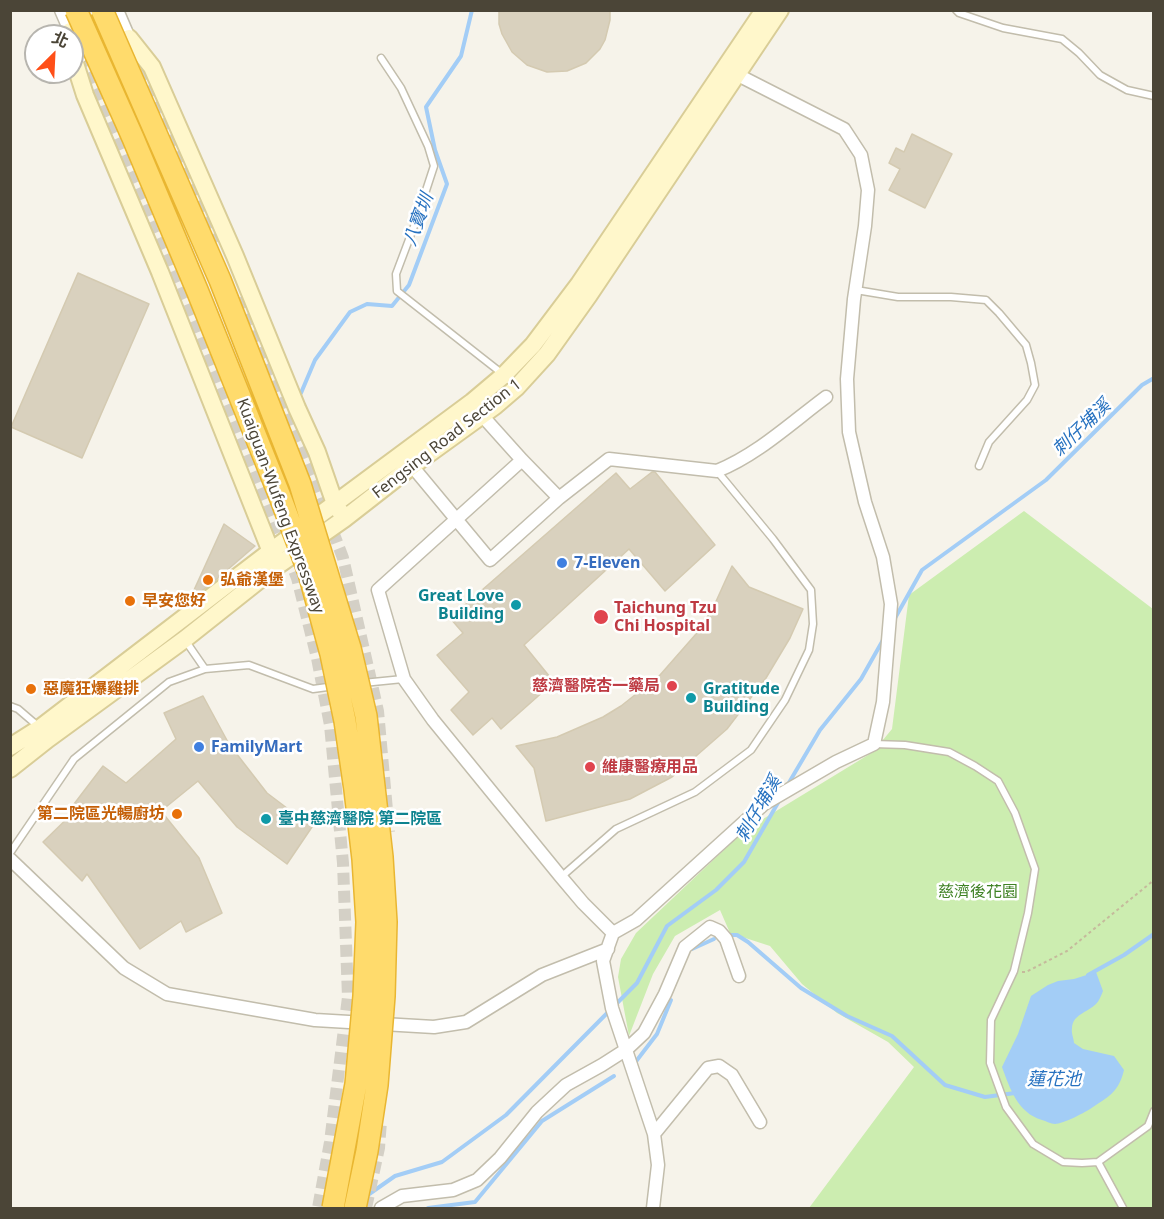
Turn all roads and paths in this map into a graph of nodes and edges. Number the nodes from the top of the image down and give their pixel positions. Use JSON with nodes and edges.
{"nodes":[{"id":1,"x":61,"y":10,"type":"edge"},
{"id":2,"x":102,"y":10,"type":"edge"},
{"id":3,"x":117,"y":10,"type":"edge"},
{"id":4,"x":764,"y":10,"type":"edge"},
{"id":5,"x":780,"y":10,"type":"edge"},
{"id":6,"x":956,"y":10,"type":"edge"},
{"id":7,"x":71,"y":24,"type":"edge"},
{"id":8,"x":129,"y":38,"type":"joint"},
{"id":9,"x":84,"y":48,"type":"edge"},
{"id":10,"x":381,"y":58,"type":"dead end"},
{"id":11,"x":731,"y":72,"type":"junction"},
{"id":12,"x":82,"y":84,"type":"edge"},
{"id":13,"x":1154,"y":96,"type":"edge"},
{"id":14,"x":855,"y":290,"type":"junction"},
{"id":15,"x":504,"y":375,"type":"junction"},
{"id":16,"x":516,"y":388,"type":"junction"},
{"id":17,"x":826,"y":397,"type":"dead end"},
{"id":18,"x":476,"y":408,"type":"junction"},
{"id":19,"x":407,"y":460,"type":"junction"},
{"id":20,"x":522,"y":460,"type":"junction"},
{"id":21,"x":979,"y":466,"type":"dead end"},
{"id":22,"x":717,"y":471,"type":"junction"},
{"id":23,"x":559,"y":498,"type":"junction"},
{"id":24,"x":335,"y":504,"type":"junction"},
{"id":25,"x":344,"y":519,"type":"junction"},
{"id":26,"x":455,"y":519,"type":"junction"},
{"id":27,"x":274,"y":558,"type":"junction"},
{"id":28,"x":180,"y":632,"type":"junction"},
{"id":29,"x":205,"y":669,"type":"junction"},
{"id":30,"x":405,"y":679,"type":"junction"},
{"id":31,"x":10,"y":706,"type":"edge"},
{"id":32,"x":44,"y":733,"type":"junction"},
{"id":33,"x":874,"y":744,"type":"junction"},
{"id":34,"x":10,"y":747,"type":"edge"},
{"id":35,"x":10,"y":769,"type":"edge"},
{"id":36,"x":594,"y":838,"type":"dead end"},
{"id":37,"x":599,"y":844,"type":"junction"},
{"id":38,"x":10,"y":853,"type":"edge"},
{"id":39,"x":10,"y":859,"type":"edge"},
{"id":40,"x":561,"y":877,"type":"junction"},
{"id":41,"x":1154,"y":880,"type":"edge"},
{"id":42,"x":613,"y":933,"type":"junction"},
{"id":43,"x":608,"y":949,"type":"junction"},
{"id":44,"x":1014,"y":971,"type":"junction"},
{"id":45,"x":739,"y":976,"type":"dead end"},
{"id":46,"x":627,"y":1049,"type":"junction"},
{"id":47,"x":1154,"y":1112,"type":"edge"},
{"id":48,"x":760,"y":1122,"type":"dead end"},
{"id":49,"x":654,"y":1134,"type":"junction"},
{"id":50,"x":1098,"y":1162,"type":"junction"},
{"id":51,"x":333,"y":1209,"type":"edge"},
{"id":52,"x":355,"y":1209,"type":"edge"},
{"id":53,"x":381,"y":1209,"type":"edge"},
{"id":54,"x":653,"y":1209,"type":"edge"},
{"id":55,"x":1123,"y":1209,"type":"edge"}],
"edges":[{"from":1,"to":7,"type":"street"},
{"from":2,"to":52,"type":"highway","name":"Kuaiguan-Wufeng Expressway","bridge":true},
{"from":3,"to":8,"type":"street"},
{"from":4,"to":11,"type":"street","name":"Fengsing Road Section 1"},
{"from":5,"to":11,"type":"street","name":"Fengsing Road Section 1"},
{"from":6,"to":13,"type":"lane"},
{"from":8,"to":24,"type":"street"},
{"from":9,"to":51,"type":"highway","name":"Kuaiguan-Wufeng Expressway","bridge":true},
{"from":10,"to":15,"type":"lane"},
{"from":11,"to":14,"type":"street"},
{"from":11,"to":15,"type":"street","name":"Fengsing Road Section 1"},
{"from":11,"to":16,"type":"street","name":"Fengsing Road Section 1"},
{"from":12,"to":27,"type":"street"},
{"from":14,"to":21,"type":"lane"},
{"from":14,"to":33,"type":"street"},
{"from":15,"to":16,"type":"lane"},
{"from":15,"to":18,"type":"street","name":"Fengsing Road Section 1"},
{"from":16,"to":18,"type":"street","name":"Fengsing Road Section 1"},
{"from":17,"to":22,"type":"street"},
{"from":18,"to":19,"type":"street","name":"Fengsing Road Section 1"},
{"from":18,"to":20,"type":"street"},
{"from":19,"to":24,"type":"street","name":"Fengsing Road Section 1"},
{"from":19,"to":25,"type":"street","name":"Fengsing Road Section 1"},
{"from":19,"to":26,"type":"street"},
{"from":20,"to":23,"type":"street"},
{"from":20,"to":26,"type":"street"},
{"from":22,"to":23,"type":"street"},
{"from":22,"to":37,"type":"lane"},
{"from":23,"to":26,"type":"street"},
{"from":24,"to":25,"type":"street"},
{"from":24,"to":27,"type":"street","name":"Fengsing Road Section 1"},
{"from":25,"to":27,"type":"street","name":"Fengsing Road Section 1"},
{"from":26,"to":30,"type":"street"},
{"from":27,"to":28,"type":"street","name":"Fengsing Road Section 1"},
{"from":28,"to":29,"type":"lane"},
{"from":28,"to":32,"type":"street","name":"Fengsing Road Section 1"},
{"from":29,"to":30,"type":"lane"},
{"from":29,"to":38,"type":"lane"},
{"from":30,"to":40,"type":"street"},
{"from":31,"to":32,"type":"lane"},
{"from":32,"to":34,"type":"street","name":"Fengsing Road Section 1"},
{"from":32,"to":35,"type":"street","name":"Fengsing Road Section 1"},
{"from":33,"to":42,"type":"street"},
{"from":33,"to":44,"type":"lane"},
{"from":36,"to":37,"type":"lane"},
{"from":37,"to":40,"type":"lane"},
{"from":39,"to":43,"type":"street"},
{"from":40,"to":42,"type":"street"},
{"from":41,"to":44,"type":"path"},
{"from":42,"to":43,"type":"street"},
{"from":43,"to":46,"type":"street"},
{"from":44,"to":50,"type":"lane"},
{"from":45,"to":46,"type":"street"},
{"from":46,"to":49,"type":"street"},
{"from":46,"to":53,"type":"street"},
{"from":47,"to":50,"type":"lane"},
{"from":48,"to":49,"type":"street"},
{"from":49,"to":54,"type":"street"},
{"from":50,"to":55,"type":"lane"}]}
